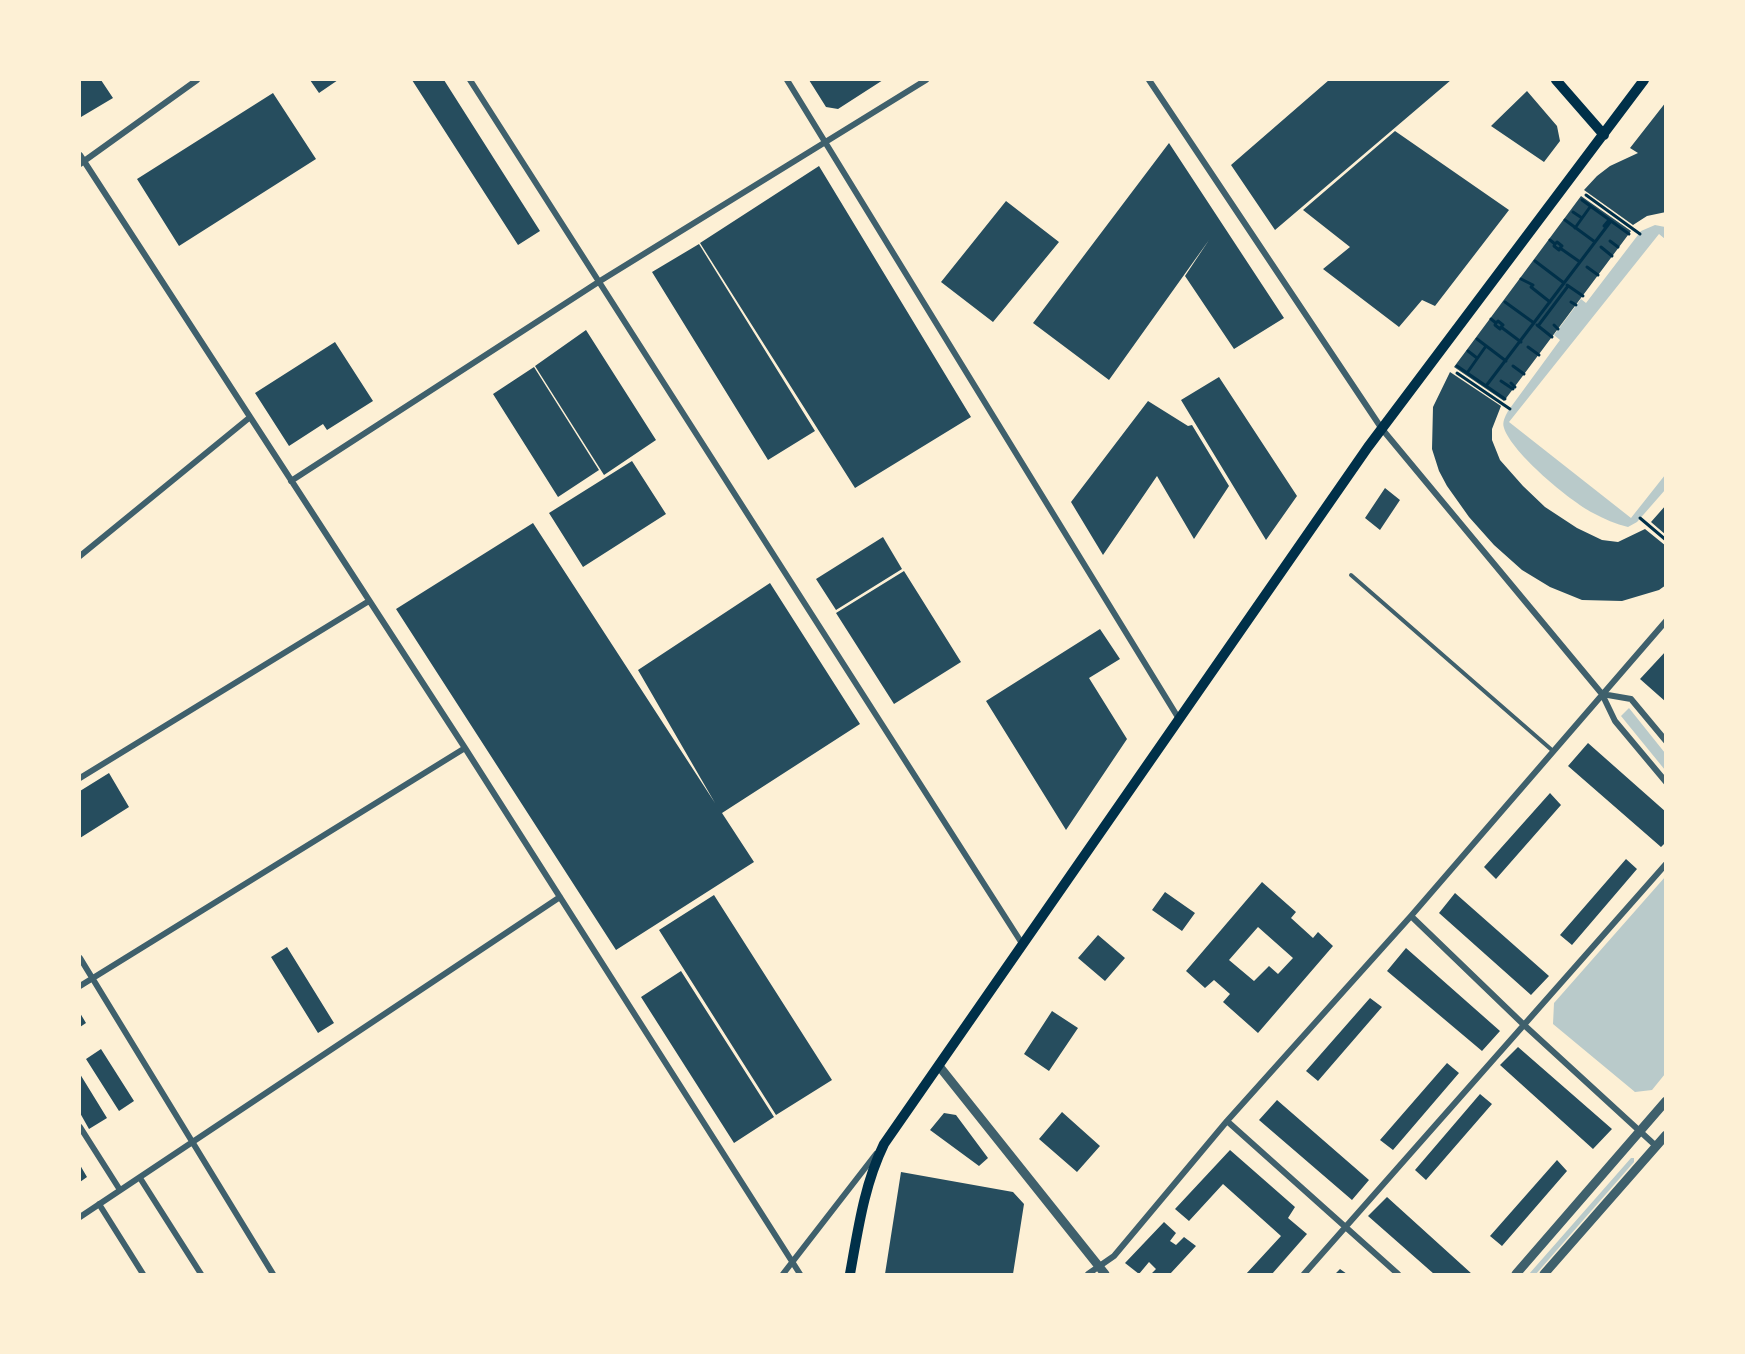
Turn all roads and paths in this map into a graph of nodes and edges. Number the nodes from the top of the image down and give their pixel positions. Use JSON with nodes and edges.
{"nodes":[{"id":1,"x":197,"y":80,"type":"edge"},
{"id":2,"x":470,"y":80,"type":"edge"},
{"id":3,"x":787,"y":80,"type":"edge"},
{"id":4,"x":926,"y":80,"type":"edge"},
{"id":5,"x":1149,"y":80,"type":"edge"},
{"id":6,"x":1556,"y":80,"type":"edge"},
{"id":7,"x":1644,"y":80,"type":"edge"},
{"id":8,"x":1604,"y":135,"type":"junction"},
{"id":9,"x":824,"y":142,"type":"junction"},
{"id":10,"x":81,"y":160,"type":"edge"},
{"id":11,"x":1586,"y":195,"type":"dead end"},
{"id":12,"x":1582,"y":200,"type":"dead end"},
{"id":13,"x":1591,"y":207,"type":"junction"},
{"id":14,"x":1573,"y":212,"type":"dead end"},
{"id":15,"x":1582,"y":218,"type":"junction"},
{"id":16,"x":1565,"y":220,"type":"dead end"},
{"id":17,"x":1611,"y":221,"type":"junction"},
{"id":18,"x":1604,"y":226,"type":"dead end"},
{"id":19,"x":1575,"y":228,"type":"junction"},
{"id":20,"x":1629,"y":234,"type":"dead end"},
{"id":21,"x":1640,"y":234,"type":"dead end"},
{"id":22,"x":1550,"y":240,"type":"dead end"},
{"id":23,"x":1610,"y":241,"type":"dead end"},
{"id":24,"x":1595,"y":242,"type":"junction"},
{"id":25,"x":1601,"y":247,"type":"dead end"},
{"id":26,"x":1618,"y":248,"type":"dead end"},
{"id":27,"x":1612,"y":256,"type":"dead end"},
{"id":28,"x":1534,"y":261,"type":"dead end"},
{"id":29,"x":1580,"y":262,"type":"junction"},
{"id":30,"x":1587,"y":267,"type":"dead end"},
{"id":31,"x":1598,"y":275,"type":"dead end"},
{"id":32,"x":1521,"y":279,"type":"dead end"},
{"id":33,"x":600,"y":281,"type":"junction"},
{"id":34,"x":1566,"y":284,"type":"junction"},
{"id":35,"x":1557,"y":293,"type":"dead end"},
{"id":36,"x":1583,"y":296,"type":"dead end"},
{"id":37,"x":1505,"y":302,"type":"dead end"},
{"id":38,"x":1571,"y":302,"type":"dead end"},
{"id":39,"x":1553,"y":305,"type":"junction"},
{"id":40,"x":1576,"y":305,"type":"dead end"},
{"id":41,"x":1491,"y":319,"type":"dead end"},
{"id":42,"x":1536,"y":325,"type":"junction"},
{"id":43,"x":1554,"y":325,"type":"dead end"},
{"id":44,"x":1558,"y":329,"type":"dead end"},
{"id":45,"x":1552,"y":337,"type":"dead end"},
{"id":46,"x":1477,"y":339,"type":"dead end"},
{"id":47,"x":1521,"y":342,"type":"junction"},
{"id":48,"x":1486,"y":346,"type":"junction"},
{"id":49,"x":1528,"y":346,"type":"dead end"},
{"id":50,"x":1468,"y":351,"type":"dead end"},
{"id":51,"x":1539,"y":355,"type":"dead end"},
{"id":52,"x":1478,"y":358,"type":"junction"},
{"id":53,"x":1506,"y":361,"type":"junction"},
{"id":54,"x":1457,"y":366,"type":"dead end"},
{"id":55,"x":1513,"y":366,"type":"dead end"},
{"id":56,"x":1458,"y":373,"type":"dead end"},
{"id":57,"x":1467,"y":373,"type":"junction"},
{"id":58,"x":1524,"y":374,"type":"dead end"},
{"id":59,"x":1501,"y":381,"type":"dead end"},
{"id":60,"x":1511,"y":383,"type":"dead end"},
{"id":61,"x":1486,"y":386,"type":"junction"},
{"id":62,"x":1505,"y":399,"type":"dead end"},
{"id":63,"x":1510,"y":409,"type":"dead end"},
{"id":64,"x":249,"y":418,"type":"junction"},
{"id":65,"x":1382,"y":429,"type":"junction"},
{"id":66,"x":291,"y":481,"type":"junction"},
{"id":67,"x":1640,"y":518,"type":"dead end"},
{"id":68,"x":1665,"y":540,"type":"edge"},
{"id":69,"x":80,"y":556,"type":"edge"},
{"id":70,"x":1351,"y":576,"type":"dead end"},
{"id":71,"x":369,"y":601,"type":"junction"},
{"id":72,"x":1665,"y":621,"type":"edge"},
{"id":73,"x":1602,"y":694,"type":"junction"},
{"id":74,"x":1180,"y":719,"type":"junction"},
{"id":75,"x":1665,"y":741,"type":"edge"},
{"id":76,"x":465,"y":748,"type":"junction"},
{"id":77,"x":1553,"y":751,"type":"junction"},
{"id":78,"x":80,"y":778,"type":"edge"},
{"id":79,"x":1665,"y":782,"type":"edge"},
{"id":80,"x":1665,"y":864,"type":"edge"},
{"id":81,"x":560,"y":897,"type":"junction"},
{"id":82,"x":1411,"y":916,"type":"junction"},
{"id":83,"x":1024,"y":945,"type":"junction"},
{"id":84,"x":80,"y":958,"type":"edge"},
{"id":85,"x":92,"y":978,"type":"junction"},
{"id":86,"x":80,"y":986,"type":"edge"},
{"id":87,"x":1523,"y":1024,"type":"junction"},
{"id":88,"x":939,"y":1066,"type":"junction"},
{"id":89,"x":1665,"y":1101,"type":"edge"},
{"id":90,"x":1227,"y":1121,"type":"junction"},
{"id":91,"x":80,"y":1127,"type":"edge"},
{"id":92,"x":1640,"y":1131,"type":"junction"},
{"id":93,"x":1665,"y":1135,"type":"edge"},
{"id":94,"x":193,"y":1142,"type":"junction"},
{"id":95,"x":884,"y":1144,"type":"junction"},
{"id":96,"x":1656,"y":1146,"type":"junction"},
{"id":97,"x":140,"y":1178,"type":"junction"},
{"id":98,"x":120,"y":1191,"type":"junction"},
{"id":99,"x":99,"y":1203,"type":"junction"},
{"id":100,"x":80,"y":1217,"type":"edge"},
{"id":101,"x":1346,"y":1227,"type":"junction"},
{"id":102,"x":792,"y":1262,"type":"junction"},
{"id":103,"x":1102,"y":1271,"type":"edge"},
{"id":104,"x":143,"y":1275,"type":"edge"},
{"id":105,"x":201,"y":1275,"type":"edge"},
{"id":106,"x":273,"y":1275,"type":"edge"},
{"id":107,"x":783,"y":1275,"type":"edge"},
{"id":108,"x":800,"y":1275,"type":"edge"},
{"id":109,"x":850,"y":1275,"type":"edge"},
{"id":110,"x":1088,"y":1275,"type":"edge"},
{"id":111,"x":1304,"y":1275,"type":"edge"},
{"id":112,"x":1398,"y":1275,"type":"edge"},
{"id":113,"x":1515,"y":1275,"type":"edge"},
{"id":114,"x":1544,"y":1275,"type":"edge"}],
"edges":[{"from":1,"to":10,"type":"street"},
{"from":2,"to":33,"type":"street"},
{"from":3,"to":9,"type":"street"},
{"from":4,"to":9,"type":"street"},
{"from":5,"to":65,"type":"street"},
{"from":6,"to":8,"type":"main road"},
{"from":7,"to":8,"type":"main road"},
{"from":8,"to":65,"type":"main road"},
{"from":9,"to":33,"type":"street"},
{"from":9,"to":74,"type":"street"},
{"from":10,"to":64,"type":"street"},
{"from":11,"to":21,"type":"path"},
{"from":12,"to":13,"type":"path"},
{"from":13,"to":15,"type":"path"},
{"from":13,"to":17,"type":"path"},
{"from":14,"to":15,"type":"path"},
{"from":15,"to":19,"type":"path"},
{"from":16,"to":19,"type":"path"},
{"from":17,"to":20,"type":"path"},
{"from":17,"to":24,"type":"path"},
{"from":18,"to":34,"type":"path"},
{"from":19,"to":24,"type":"path"},
{"from":22,"to":29,"type":"path"},
{"from":23,"to":26,"type":"path"},
{"from":24,"to":29,"type":"path"},
{"from":25,"to":27,"type":"path"},
{"from":28,"to":34,"type":"path"},
{"from":29,"to":42,"type":"path"},
{"from":30,"to":31,"type":"path"},
{"from":32,"to":39,"type":"path"},
{"from":33,"to":66,"type":"street"},
{"from":33,"to":83,"type":"street"},
{"from":34,"to":35,"type":"path"},
{"from":34,"to":36,"type":"path"},
{"from":34,"to":39,"type":"path"},
{"from":37,"to":42,"type":"path"},
{"from":38,"to":40,"type":"path"},
{"from":39,"to":42,"type":"path"},
{"from":41,"to":47,"type":"path"},
{"from":42,"to":45,"type":"path"},
{"from":42,"to":47,"type":"path"},
{"from":43,"to":44,"type":"path"},
{"from":46,"to":48,"type":"path"},
{"from":47,"to":53,"type":"path"},
{"from":48,"to":52,"type":"path"},
{"from":48,"to":53,"type":"path"},
{"from":49,"to":51,"type":"path"},
{"from":50,"to":52,"type":"path"},
{"from":52,"to":57,"type":"path"},
{"from":53,"to":61,"type":"path"},
{"from":54,"to":57,"type":"path"},
{"from":55,"to":58,"type":"path"},
{"from":56,"to":63,"type":"path"},
{"from":57,"to":61,"type":"path"},
{"from":59,"to":60,"type":"path"},
{"from":61,"to":62,"type":"path"},
{"from":64,"to":66,"type":"street"},
{"from":64,"to":69,"type":"street"},
{"from":65,"to":73,"type":"street"},
{"from":65,"to":74,"type":"main road"},
{"from":66,"to":71,"type":"street"},
{"from":67,"to":68,"type":"path"},
{"from":70,"to":77,"type":"lane"},
{"from":71,"to":76,"type":"street"},
{"from":71,"to":78,"type":"street"},
{"from":72,"to":73,"type":"street"},
{"from":73,"to":75,"type":"street"},
{"from":73,"to":77,"type":"street"},
{"from":73,"to":79,"type":"street"},
{"from":74,"to":83,"type":"main road"},
{"from":76,"to":81,"type":"street"},
{"from":76,"to":85,"type":"street"},
{"from":77,"to":82,"type":"street"},
{"from":80,"to":87,"type":"street"},
{"from":81,"to":94,"type":"street"},
{"from":81,"to":102,"type":"street"},
{"from":82,"to":87,"type":"street"},
{"from":82,"to":90,"type":"street"},
{"from":83,"to":88,"type":"main road"},
{"from":84,"to":85,"type":"street"},
{"from":85,"to":86,"type":"street"},
{"from":85,"to":94,"type":"street"},
{"from":87,"to":92,"type":"street"},
{"from":87,"to":101,"type":"street"},
{"from":88,"to":95,"type":"main road"},
{"from":88,"to":103,"type":"street"},
{"from":89,"to":92,"type":"street"},
{"from":90,"to":101,"type":"street"},
{"from":90,"to":103,"type":"street"},
{"from":91,"to":98,"type":"street"},
{"from":92,"to":96,"type":"street"},
{"from":92,"to":113,"type":"street"},
{"from":93,"to":96,"type":"street"},
{"from":94,"to":97,"type":"street"},
{"from":94,"to":106,"type":"street"},
{"from":95,"to":102,"type":"street"},
{"from":95,"to":109,"type":"main road"},
{"from":96,"to":114,"type":"street"},
{"from":97,"to":98,"type":"street"},
{"from":97,"to":105,"type":"street"},
{"from":98,"to":99,"type":"street"},
{"from":99,"to":100,"type":"street"},
{"from":99,"to":104,"type":"street"},
{"from":101,"to":111,"type":"street"},
{"from":101,"to":112,"type":"street"},
{"from":102,"to":107,"type":"street"},
{"from":102,"to":108,"type":"street"},
{"from":103,"to":110,"type":"street"}]}
